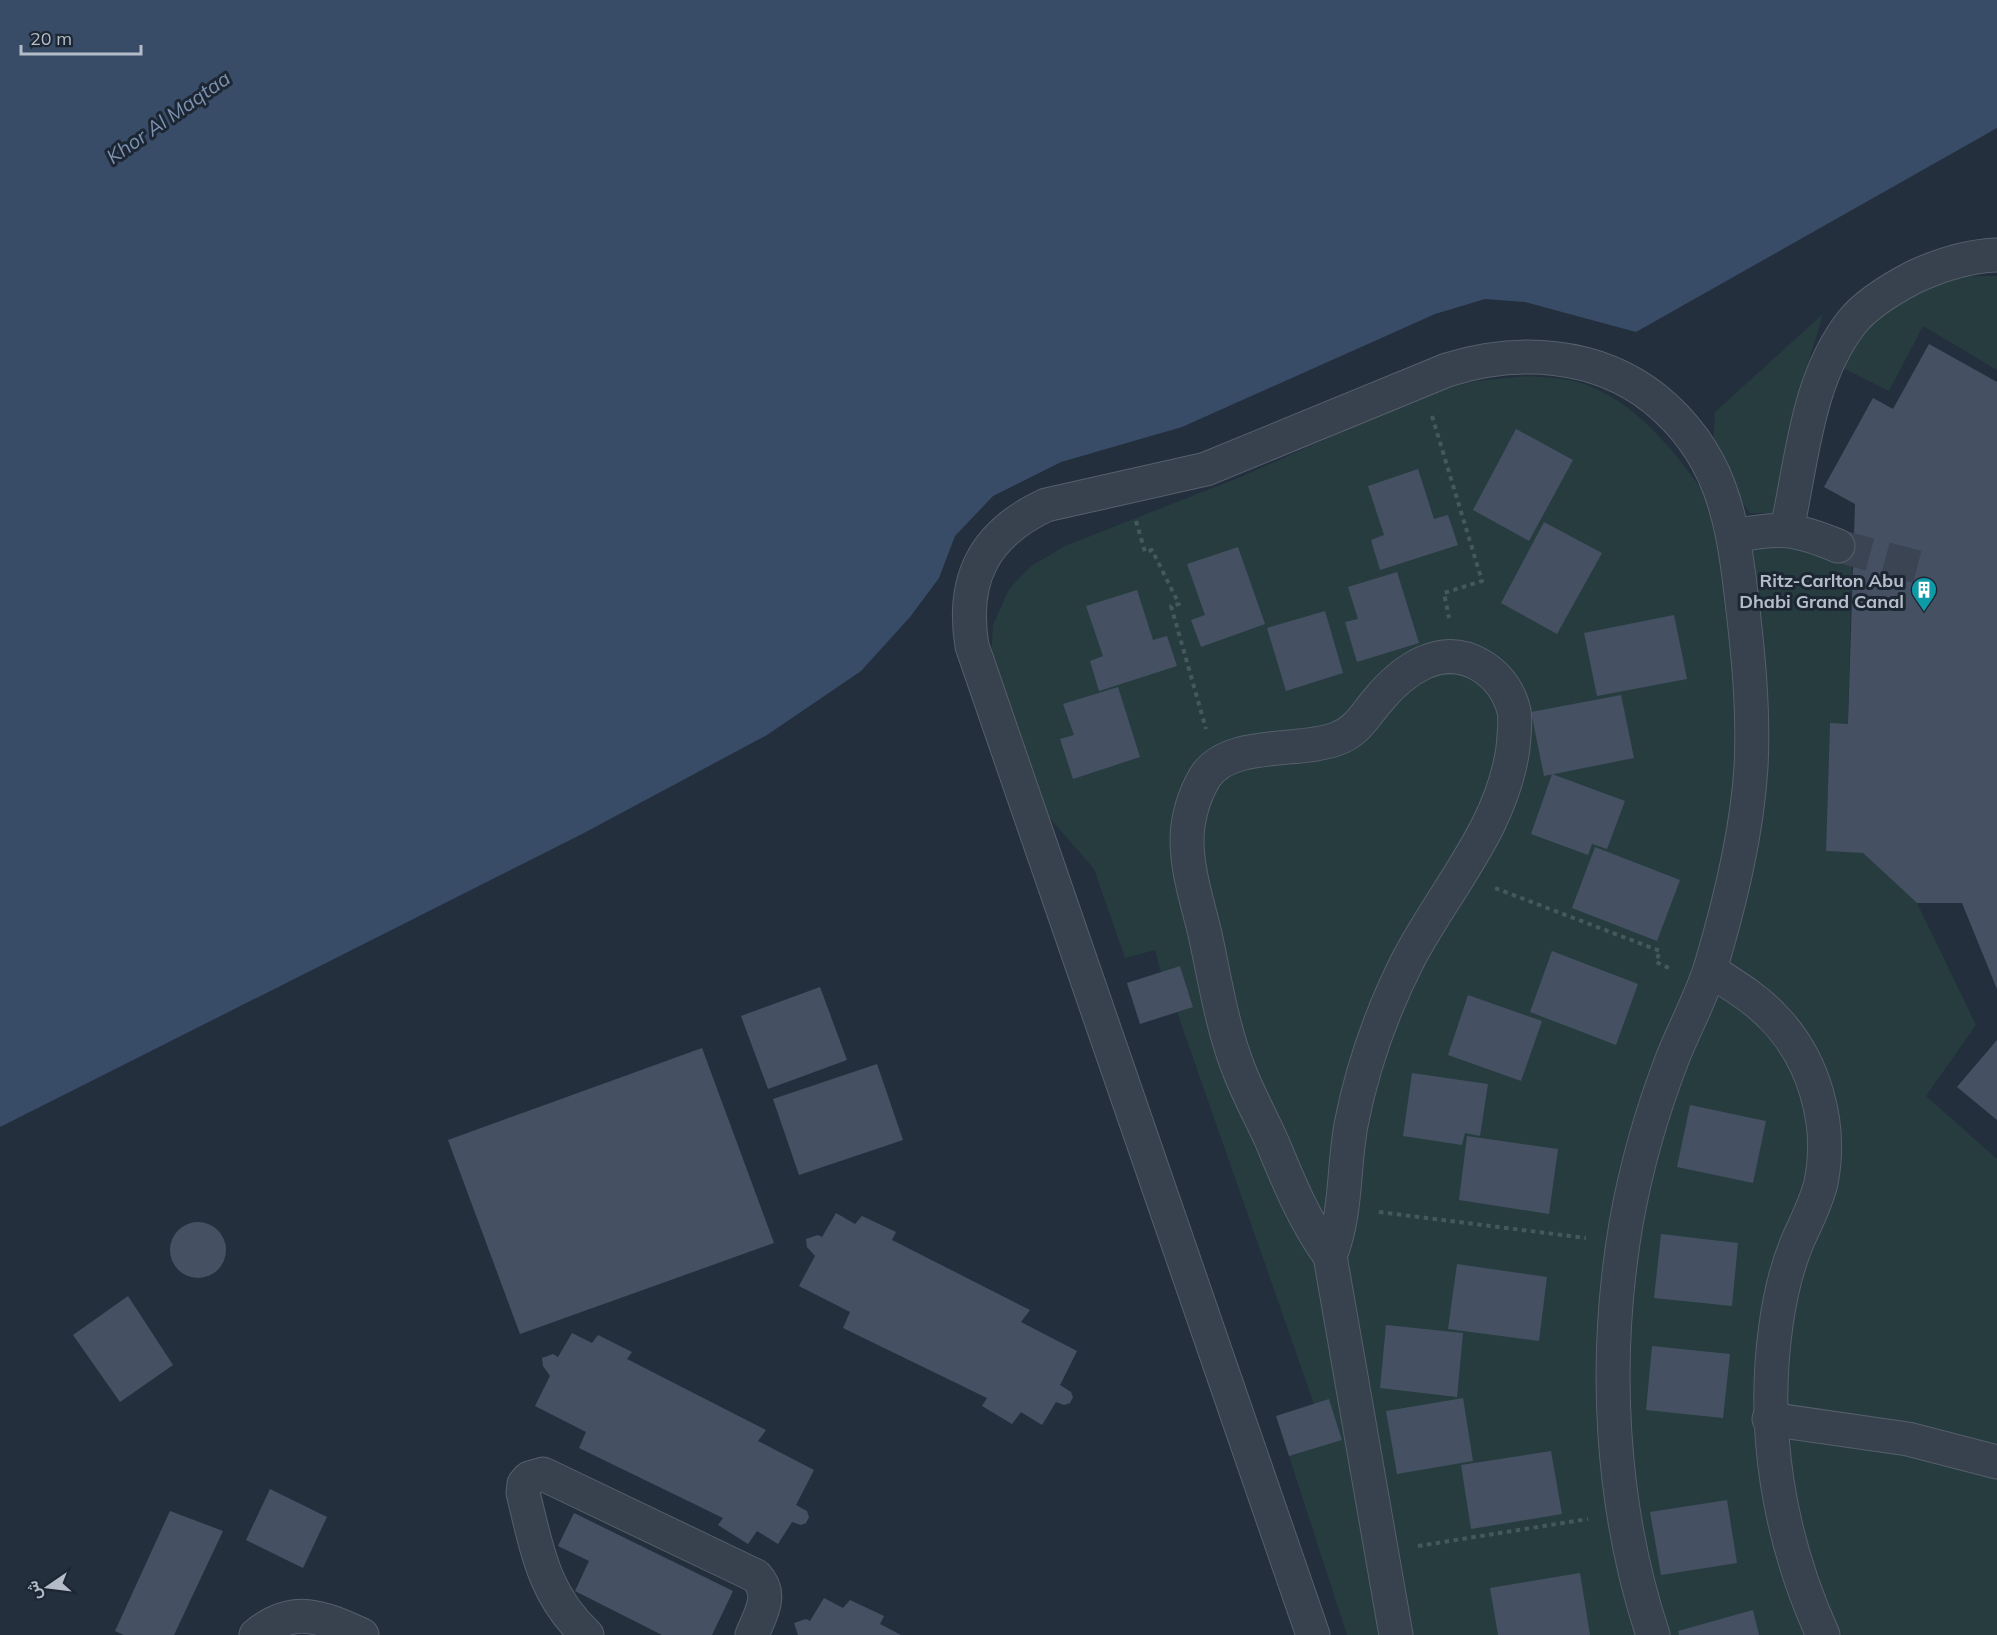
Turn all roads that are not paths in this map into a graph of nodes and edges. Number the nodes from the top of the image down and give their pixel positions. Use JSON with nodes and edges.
{"nodes":[{"id":1,"x":1997,"y":255,"type":"edge"},
{"id":2,"x":1787,"y":529,"type":"junction"},
{"id":3,"x":1734,"y":536,"type":"junction"},
{"id":4,"x":1838,"y":546,"type":"tunnel mouth"},
{"id":5,"x":1707,"y":978,"type":"junction"},
{"id":6,"x":1330,"y":1256,"type":"junction"},
{"id":7,"x":1769,"y":1419,"type":"junction"},
{"id":8,"x":1997,"y":1462,"type":"edge"},
{"id":9,"x":256,"y":1635,"type":"edge"},
{"id":10,"x":362,"y":1635,"type":"edge"},
{"id":11,"x":588,"y":1635,"type":"edge"},
{"id":12,"x":752,"y":1635,"type":"edge"},
{"id":13,"x":1313,"y":1635,"type":"edge"},
{"id":14,"x":1396,"y":1635,"type":"edge"},
{"id":15,"x":1653,"y":1635,"type":"edge"},
{"id":16,"x":1823,"y":1635,"type":"edge"}],
"edges":[{"from":1,"to":2,"type":"lane"},
{"from":2,"to":3,"type":"lane"},
{"from":2,"to":4,"type":"lane"},
{"from":3,"to":5,"type":"lane"},
{"from":3,"to":13,"type":"lane"},
{"from":5,"to":7,"type":"lane"},
{"from":5,"to":15,"type":"lane"},
{"from":6,"to":6,"type":"lane"},
{"from":6,"to":14,"type":"lane"},
{"from":7,"to":8,"type":"lane"},
{"from":7,"to":16,"type":"lane"},
{"from":9,"to":10,"type":"lane"},
{"from":11,"to":12,"type":"lane"}]}
